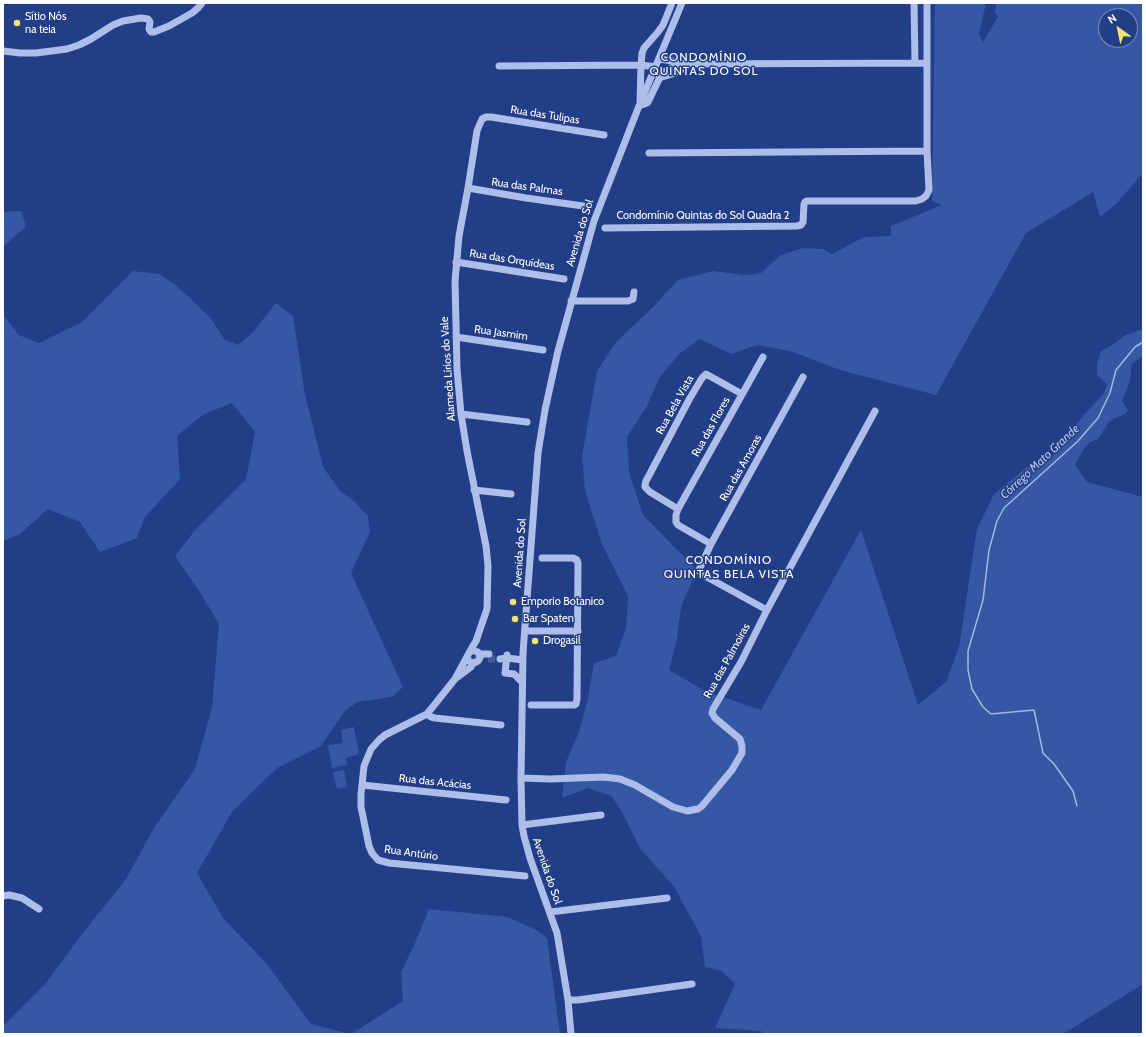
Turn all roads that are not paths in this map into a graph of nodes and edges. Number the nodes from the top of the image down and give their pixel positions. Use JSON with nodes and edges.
{"nodes":[{"id":1,"x":202,"y":3,"type":"edge"},
{"id":2,"x":672,"y":3,"type":"edge"},
{"id":3,"x":682,"y":3,"type":"edge"},
{"id":4,"x":914,"y":6,"type":"edge"},
{"id":5,"x":927,"y":6,"type":"edge"},
{"id":6,"x":3,"y":51,"type":"edge"},
{"id":7,"x":662,"y":59,"type":"junction"},
{"id":8,"x":915,"y":63,"type":"junction"},
{"id":9,"x":926,"y":63,"type":"junction"},
{"id":10,"x":641,"y":65,"type":"junction"},
{"id":11,"x":690,"y":65,"type":"junction"},
{"id":12,"x":499,"y":66,"type":"dead end"},
{"id":13,"x":656,"y":67,"type":"junction"},
{"id":14,"x":660,"y":75,"type":"junction"},
{"id":15,"x":639,"y":106,"type":"junction"},
{"id":16,"x":482,"y":119,"type":"joint"},
{"id":17,"x":604,"y":136,"type":"dead end"},
{"id":18,"x":927,"y":152,"type":"junction"},
{"id":19,"x":649,"y":153,"type":"dead end"},
{"id":20,"x":468,"y":188,"type":"junction"},
{"id":21,"x":583,"y":206,"type":"dead end"},
{"id":22,"x":605,"y":228,"type":"dead end"},
{"id":23,"x":456,"y":262,"type":"junction"},
{"id":24,"x":564,"y":279,"type":"dead end"},
{"id":25,"x":634,"y":292,"type":"dead end"},
{"id":26,"x":572,"y":301,"type":"junction"},
{"id":27,"x":456,"y":337,"type":"junction"},
{"id":28,"x":543,"y":350,"type":"dead end"},
{"id":29,"x":763,"y":356,"type":"dead end"},
{"id":30,"x":803,"y":378,"type":"dead end"},
{"id":31,"x":742,"y":394,"type":"junction"},
{"id":32,"x":875,"y":412,"type":"dead end"},
{"id":33,"x":461,"y":414,"type":"junction"},
{"id":34,"x":527,"y":422,"type":"dead end"},
{"id":35,"x":474,"y":490,"type":"junction"},
{"id":36,"x":511,"y":494,"type":"dead end"},
{"id":37,"x":678,"y":509,"type":"junction"},
{"id":38,"x":711,"y":544,"type":"junction"},
{"id":39,"x":542,"y":558,"type":"dead end"},
{"id":40,"x":767,"y":610,"type":"junction"},
{"id":41,"x":484,"y":618,"type":"junction"},
{"id":42,"x":525,"y":631,"type":"junction"},
{"id":43,"x":578,"y":631,"type":"junction"},
{"id":44,"x":468,"y":654,"type":"junction"},
{"id":45,"x":479,"y":655,"type":"junction"},
{"id":46,"x":489,"y":657,"type":"tunnel mouth"},
{"id":47,"x":523,"y":657,"type":"junction"},
{"id":48,"x":473,"y":663,"type":"junction"},
{"id":49,"x":505,"y":671,"type":"junction"},
{"id":50,"x":523,"y":672,"type":"junction"},
{"id":51,"x":455,"y":679,"type":"junction"},
{"id":52,"x":522,"y":682,"type":"junction"},
{"id":53,"x":531,"y":705,"type":"dead end"},
{"id":54,"x":427,"y":714,"type":"junction"},
{"id":55,"x":501,"y":725,"type":"dead end"},
{"id":56,"x":521,"y":778,"type":"junction"},
{"id":57,"x":362,"y":785,"type":"junction"},
{"id":58,"x":506,"y":800,"type":"dead end"},
{"id":59,"x":601,"y":815,"type":"dead end"},
{"id":60,"x":522,"y":825,"type":"junction"},
{"id":61,"x":525,"y":876,"type":"dead end"},
{"id":62,"x":3,"y":896,"type":"edge"},
{"id":63,"x":667,"y":898,"type":"dead end"},
{"id":64,"x":39,"y":909,"type":"dead end"},
{"id":65,"x":550,"y":912,"type":"junction"},
{"id":66,"x":692,"y":984,"type":"dead end"},
{"id":67,"x":568,"y":1000,"type":"junction"},
{"id":68,"x":571,"y":1034,"type":"edge"}],
"edges":[{"from":1,"to":6,"type":"street"},
{"from":2,"to":10,"type":"street"},
{"from":3,"to":7,"type":"street"},
{"from":4,"to":5,"type":"street"},
{"from":4,"to":8,"type":"street"},
{"from":5,"to":9,"type":"street"},
{"from":7,"to":11,"type":"street"},
{"from":7,"to":13,"type":"street","name":"Avenida do Sol"},
{"from":7,"to":14,"type":"street"},
{"from":8,"to":9,"type":"street"},
{"from":8,"to":11,"type":"street"},
{"from":9,"to":18,"type":"street"},
{"from":10,"to":12,"type":"street"},
{"from":10,"to":13,"type":"street"},
{"from":10,"to":15,"type":"street"},
{"from":11,"to":14,"type":"street"},
{"from":13,"to":15,"type":"street","name":"Avenida do Sol"},
{"from":14,"to":15,"type":"street"},
{"from":15,"to":26,"type":"street","name":"Avenida do Sol"},
{"from":16,"to":17,"type":"street","name":"Rua das Tulipas"},
{"from":16,"to":20,"type":"street","name":"Alameda Lírios do Vale"},
{"from":18,"to":19,"type":"street"},
{"from":18,"to":22,"type":"street","name":"Condomínio Quintas do Sol Quadra 2"},
{"from":20,"to":21,"type":"street","name":"Rua das Palmas"},
{"from":20,"to":23,"type":"street","name":"Alameda Lírios do Vale"},
{"from":23,"to":24,"type":"street","name":"Rua das Orquídeas"},
{"from":23,"to":27,"type":"street","name":"Alameda Lírios do Vale"},
{"from":25,"to":26,"type":"street"},
{"from":26,"to":42,"type":"street","name":"Avenida do Sol"},
{"from":27,"to":28,"type":"street","name":"Rua Jasmim"},
{"from":27,"to":33,"type":"street","name":"Alameda Lírios do Vale"},
{"from":29,"to":31,"type":"street","name":"Rua das Flores"},
{"from":30,"to":38,"type":"street","name":"Rua das Amoras"},
{"from":31,"to":37,"type":"street","name":"Rua das Flores"},
{"from":31,"to":37,"type":"street","name":"Rua Bela Vista"},
{"from":32,"to":40,"type":"street","name":"Rua das Palmoiras"},
{"from":33,"to":34,"type":"street"},
{"from":33,"to":35,"type":"street","name":"Alameda Lírios do Vale"},
{"from":35,"to":36,"type":"street"},
{"from":35,"to":41,"type":"street","name":"Alameda Lírios do Vale"},
{"from":37,"to":38,"type":"street"},
{"from":38,"to":40,"type":"street","name":"Rua das Amoras"},
{"from":39,"to":43,"type":"street"},
{"from":40,"to":56,"type":"street","name":"Rua das Palmoiras"},
{"from":41,"to":44,"type":"street","name":"Alameda Lírios do Vale"},
{"from":41,"to":45,"type":"street","name":"Alameda Lírios do Vale"},
{"from":42,"to":43,"type":"street"},
{"from":42,"to":47,"type":"street","name":"Avenida do Sol"},
{"from":43,"to":53,"type":"street"},
{"from":44,"to":45,"type":"street"},
{"from":44,"to":48,"type":"street"},
{"from":44,"to":51,"type":"street","name":"Alameda Lírios do Vale"},
{"from":45,"to":46,"type":"street"},
{"from":45,"to":48,"type":"street"},
{"from":47,"to":49,"type":"street"},
{"from":47,"to":50,"type":"street","name":"Avenida do Sol"},
{"from":48,"to":51,"type":"street"},
{"from":49,"to":50,"type":"street"},
{"from":49,"to":52,"type":"street"},
{"from":50,"to":52,"type":"street","name":"Avenida do Sol"},
{"from":51,"to":54,"type":"street","name":"Rua Antúrio"},
{"from":52,"to":56,"type":"street","name":"Avenida do Sol"},
{"from":54,"to":55,"type":"street"},
{"from":54,"to":57,"type":"street","name":"Rua Antúrio"},
{"from":56,"to":60,"type":"street","name":"Avenida do Sol"},
{"from":57,"to":58,"type":"street","name":"Rua das Acácias"},
{"from":57,"to":61,"type":"street","name":"Rua Antúrio"},
{"from":59,"to":60,"type":"street"},
{"from":60,"to":65,"type":"street","name":"Avenida do Sol"},
{"from":62,"to":64,"type":"street"},
{"from":63,"to":65,"type":"street"},
{"from":65,"to":67,"type":"street","name":"Avenida do Sol"},
{"from":66,"to":67,"type":"street"},
{"from":67,"to":68,"type":"street","name":"Avenida do Sol"}]}
